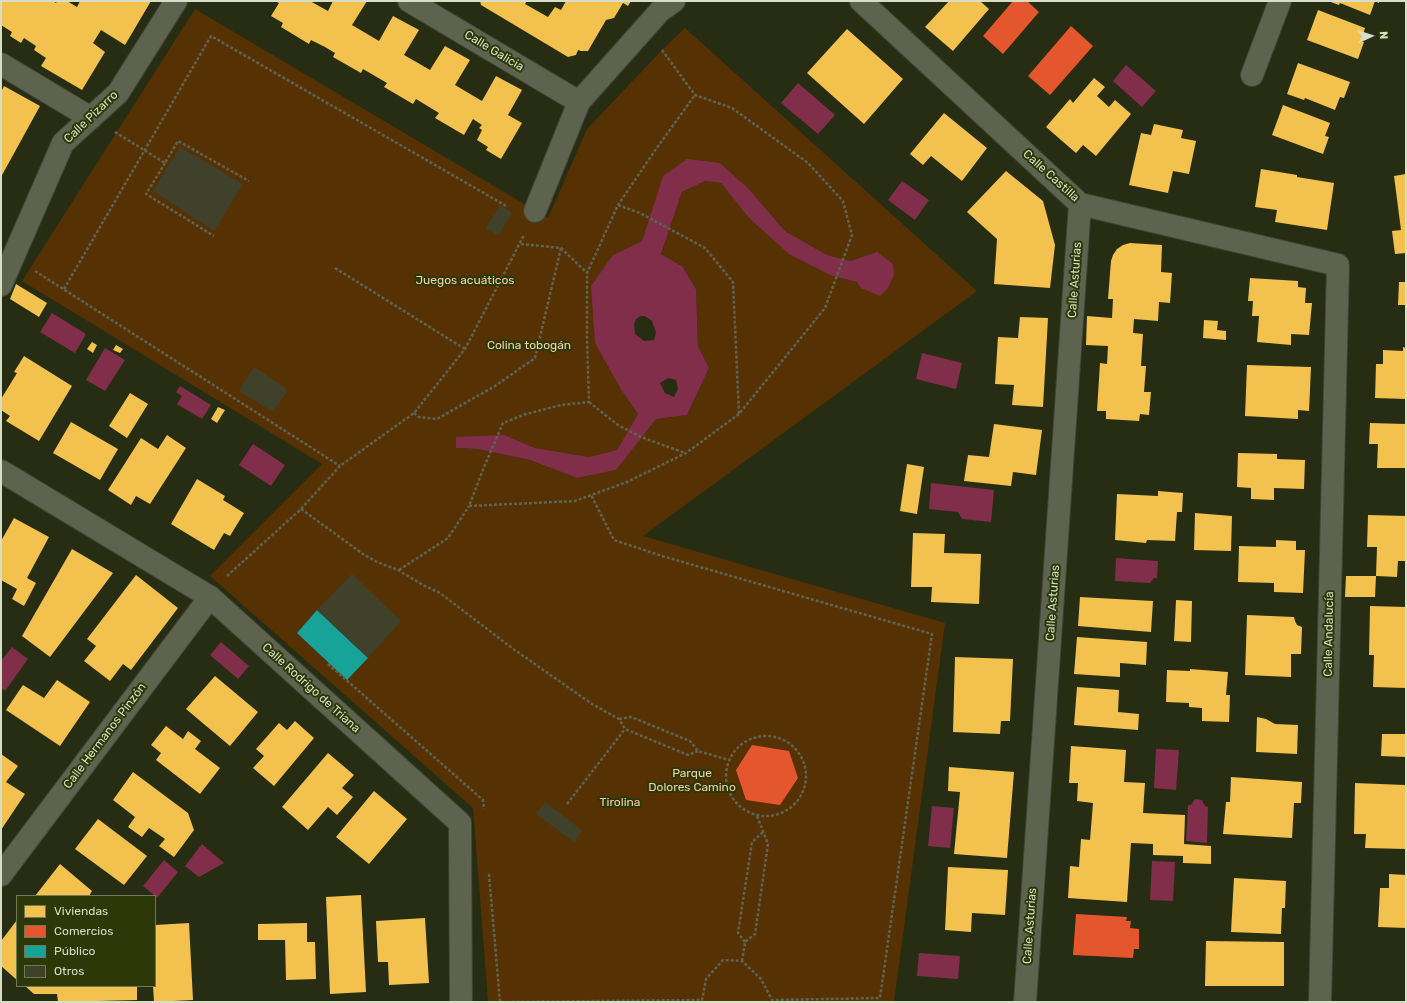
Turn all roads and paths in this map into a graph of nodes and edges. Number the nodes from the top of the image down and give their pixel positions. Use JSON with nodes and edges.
{"nodes":[{"id":1,"x":176,"y":1,"type":"edge"},
{"id":2,"x":409,"y":1,"type":"edge"},
{"id":3,"x":674,"y":1,"type":"edge"},
{"id":4,"x":862,"y":1,"type":"edge"},
{"id":5,"x":1280,"y":1,"type":"edge"},
{"id":6,"x":432,"y":7,"type":"edge"},
{"id":7,"x":644,"y":30,"type":"junction"},
{"id":8,"x":1,"y":64,"type":"edge"},
{"id":9,"x":1252,"y":75,"type":"dead end"},
{"id":10,"x":695,"y":95,"type":"junction"},
{"id":11,"x":579,"y":102,"type":"junction"},
{"id":12,"x":91,"y":118,"type":"junction"},
{"id":13,"x":145,"y":150,"type":"junction"},
{"id":14,"x":165,"y":163,"type":"junction"},
{"id":15,"x":249,"y":181,"type":"dead end"},
{"id":16,"x":1080,"y":204,"type":"junction"},
{"id":17,"x":618,"y":205,"type":"junction"},
{"id":18,"x":533,"y":216,"type":"junction"},
{"id":19,"x":214,"y":236,"type":"dead end"},
{"id":20,"x":520,"y":244,"type":"junction"},
{"id":21,"x":560,"y":248,"type":"junction"},
{"id":22,"x":13,"y":258,"type":"junction"},
{"id":23,"x":1338,"y":265,"type":"joint"},
{"id":24,"x":335,"y":268,"type":"dead end"},
{"id":25,"x":587,"y":274,"type":"junction"},
{"id":26,"x":1,"y":285,"type":"edge"},
{"id":27,"x":64,"y":289,"type":"junction"},
{"id":28,"x":465,"y":349,"type":"junction"},
{"id":29,"x":589,"y":402,"type":"junction"},
{"id":30,"x":414,"y":413,"type":"junction"},
{"id":31,"x":739,"y":414,"type":"junction"},
{"id":32,"x":686,"y":454,"type":"junction"},
{"id":33,"x":340,"y":466,"type":"junction"},
{"id":34,"x":1,"y":471,"type":"edge"},
{"id":35,"x":591,"y":495,"type":"junction"},
{"id":36,"x":470,"y":506,"type":"junction"},
{"id":37,"x":301,"y":509,"type":"junction"},
{"id":38,"x":398,"y":570,"type":"junction"},
{"id":39,"x":226,"y":576,"type":"dead end"},
{"id":40,"x":210,"y":597,"type":"junction"},
{"id":41,"x":619,"y":719,"type":"junction"},
{"id":42,"x":625,"y":729,"type":"junction"},
{"id":43,"x":698,"y":751,"type":"junction"},
{"id":44,"x":729,"y":760,"type":"junction"},
{"id":45,"x":567,"y":804,"type":"dead end"},
{"id":46,"x":757,"y":816,"type":"junction"},
{"id":47,"x":763,"y":832,"type":"junction"},
{"id":48,"x":1,"y":875,"type":"edge"},
{"id":49,"x":745,"y":942,"type":"junction"},
{"id":50,"x":742,"y":961,"type":"junction"},
{"id":51,"x":706,"y":979,"type":"dead end"},
{"id":52,"x":461,"y":1002,"type":"edge"},
{"id":53,"x":1025,"y":1002,"type":"edge"},
{"id":54,"x":1320,"y":1002,"type":"edge"}],
"edges":[{"from":1,"to":12,"type":"street","name":"Calle Pizarro"},
{"from":2,"to":6,"type":"street","name":"Calle Galicia"},
{"from":3,"to":7,"type":"street"},
{"from":4,"to":16,"type":"street","name":"Calle Castilla"},
{"from":5,"to":9,"type":"street"},
{"from":6,"to":11,"type":"street","name":"Calle Galicia"},
{"from":7,"to":10,"type":"path"},
{"from":7,"to":11,"type":"street"},
{"from":8,"to":12,"type":"street"},
{"from":10,"to":17,"type":"path"},
{"from":10,"to":31,"type":"path"},
{"from":11,"to":18,"type":"street"},
{"from":12,"to":13,"type":"path"},
{"from":12,"to":22,"type":"street","name":"Calle Pizarro"},
{"from":13,"to":14,"type":"path"},
{"from":13,"to":18,"type":"path"},
{"from":13,"to":27,"type":"path"},
{"from":14,"to":15,"type":"path"},
{"from":14,"to":19,"type":"path"},
{"from":16,"to":23,"type":"street","name":"Calle Castilla"},
{"from":16,"to":53,"type":"street","name":"Calle Asturias"},
{"from":17,"to":25,"type":"path"},
{"from":17,"to":31,"type":"path"},
{"from":18,"to":20,"type":"path"},
{"from":20,"to":21,"type":"path"},
{"from":20,"to":28,"type":"path"},
{"from":21,"to":25,"type":"path"},
{"from":21,"to":30,"type":"path"},
{"from":22,"to":26,"type":"street","name":"Calle Pizarro"},
{"from":22,"to":27,"type":"path"},
{"from":23,"to":54,"type":"street","name":"Calle Andalucía"},
{"from":24,"to":28,"type":"path"},
{"from":25,"to":29,"type":"path"},
{"from":27,"to":33,"type":"path"},
{"from":28,"to":30,"type":"path"},
{"from":29,"to":32,"type":"path"},
{"from":29,"to":36,"type":"path"},
{"from":30,"to":33,"type":"path"},
{"from":31,"to":32,"type":"path"},
{"from":32,"to":35,"type":"path"},
{"from":33,"to":37,"type":"path"},
{"from":34,"to":40,"type":"street","name":"Calle Rodrigo de Triana"},
{"from":35,"to":36,"type":"path"},
{"from":35,"to":50,"type":"path"},
{"from":36,"to":38,"type":"path"},
{"from":37,"to":38,"type":"path"},
{"from":37,"to":39,"type":"path"},
{"from":38,"to":41,"type":"path"},
{"from":40,"to":48,"type":"street","name":"Calle Hermanos Pinzón"},
{"from":40,"to":52,"type":"street","name":"Calle Rodrigo de Triana"},
{"from":41,"to":42,"type":"path"},
{"from":41,"to":43,"type":"path"},
{"from":42,"to":43,"type":"path"},
{"from":42,"to":45,"type":"path"},
{"from":43,"to":44,"type":"path"},
{"from":44,"to":46,"type":"path"},
{"from":44,"to":46,"type":"path"},
{"from":46,"to":47,"type":"path"},
{"from":47,"to":49,"type":"path"},
{"from":47,"to":49,"type":"path"},
{"from":49,"to":50,"type":"path"},
{"from":50,"to":51,"type":"path"}]}
